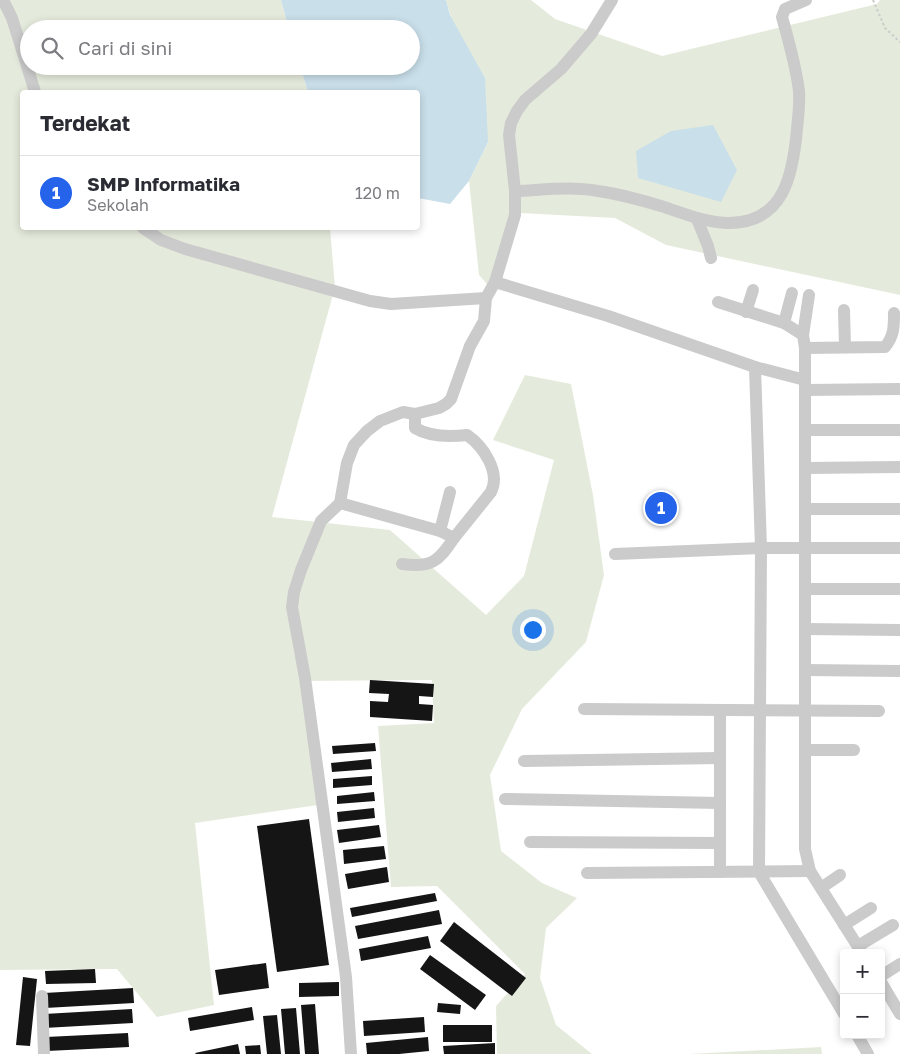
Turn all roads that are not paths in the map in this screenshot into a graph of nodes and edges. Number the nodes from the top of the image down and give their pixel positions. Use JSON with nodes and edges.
{"nodes":[{"id":1,"x":3,"y":0,"type":"edge"},
{"id":2,"x":612,"y":0,"type":"edge"},
{"id":3,"x":806,"y":0,"type":"edge"},
{"id":4,"x":20,"y":45,"type":"edge"},
{"id":5,"x":29,"y":75,"type":"edge"},
{"id":6,"x":33,"y":90,"type":"edge"},
{"id":7,"x":514,"y":191,"type":"junction"},
{"id":8,"x":697,"y":219,"type":"junction"},
{"id":9,"x":146,"y":230,"type":"edge"},
{"id":10,"x":711,"y":258,"type":"dead end"},
{"id":11,"x":495,"y":282,"type":"junction"},
{"id":12,"x":753,"y":290,"type":"dead end"},
{"id":13,"x":792,"y":293,"type":"dead end"},
{"id":14,"x":809,"y":295,"type":"dead end"},
{"id":15,"x":486,"y":298,"type":"junction"},
{"id":16,"x":718,"y":302,"type":"dead end"},
{"id":17,"x":844,"y":310,"type":"dead end"},
{"id":18,"x":746,"y":312,"type":"junction"},
{"id":19,"x":894,"y":313,"type":"dead end"},
{"id":20,"x":784,"y":323,"type":"junction"},
{"id":21,"x":804,"y":341,"type":"junction"},
{"id":22,"x":845,"y":347,"type":"junction"},
{"id":23,"x":755,"y":367,"type":"junction"},
{"id":24,"x":805,"y":385,"type":"junction"},
{"id":25,"x":900,"y":389,"type":"edge"},
{"id":26,"x":415,"y":414,"type":"junction"},
{"id":27,"x":805,"y":430,"type":"junction"},
{"id":28,"x":900,"y":430,"type":"edge"},
{"id":29,"x":900,"y":467,"type":"edge"},
{"id":30,"x":805,"y":468,"type":"junction"},
{"id":31,"x":450,"y":492,"type":"dead end"},
{"id":32,"x":340,"y":503,"type":"junction"},
{"id":33,"x":805,"y":509,"type":"junction"},
{"id":34,"x":900,"y":509,"type":"edge"},
{"id":35,"x":440,"y":531,"type":"junction"},
{"id":36,"x":454,"y":538,"type":"junction"},
{"id":37,"x":761,"y":548,"type":"junction"},
{"id":38,"x":900,"y":548,"type":"edge"},
{"id":39,"x":805,"y":549,"type":"junction"},
{"id":40,"x":615,"y":554,"type":"dead end"},
{"id":41,"x":402,"y":564,"type":"dead end"},
{"id":42,"x":805,"y":589,"type":"junction"},
{"id":43,"x":900,"y":589,"type":"edge"},
{"id":44,"x":805,"y":629,"type":"junction"},
{"id":45,"x":900,"y":630,"type":"edge"},
{"id":46,"x":805,"y":670,"type":"junction"},
{"id":47,"x":900,"y":671,"type":"edge"},
{"id":48,"x":584,"y":709,"type":"dead end"},
{"id":49,"x":720,"y":710,"type":"junction"},
{"id":50,"x":760,"y":711,"type":"junction"},
{"id":51,"x":805,"y":712,"type":"junction"},
{"id":52,"x":879,"y":712,"type":"dead end"},
{"id":53,"x":805,"y":750,"type":"junction"},
{"id":54,"x":854,"y":750,"type":"dead end"},
{"id":55,"x":720,"y":758,"type":"junction"},
{"id":56,"x":524,"y":760,"type":"dead end"},
{"id":57,"x":505,"y":799,"type":"dead end"},
{"id":58,"x":720,"y":803,"type":"junction"},
{"id":59,"x":530,"y":842,"type":"dead end"},
{"id":60,"x":720,"y":842,"type":"junction"},
{"id":61,"x":810,"y":871,"type":"junction"},
{"id":62,"x":720,"y":872,"type":"junction"},
{"id":63,"x":759,"y":872,"type":"junction"},
{"id":64,"x":587,"y":874,"type":"dead end"},
{"id":65,"x":840,"y":875,"type":"dead end"},
{"id":66,"x":821,"y":888,"type":"junction"},
{"id":67,"x":871,"y":908,"type":"dead end"},
{"id":68,"x":844,"y":925,"type":"junction"},
{"id":69,"x":893,"y":925,"type":"dead end"},
{"id":70,"x":859,"y":949,"type":"edge"},
{"id":71,"x":861,"y":949,"type":"edge"},
{"id":72,"x":900,"y":964,"type":"edge"},
{"id":73,"x":885,"y":973,"type":"edge"},
{"id":74,"x":885,"y":988,"type":"edge"},
{"id":75,"x":42,"y":996,"type":"dead end"},
{"id":76,"x":840,"y":1007,"type":"edge"},
{"id":77,"x":900,"y":1012,"type":"edge"},
{"id":78,"x":859,"y":1039,"type":"edge"},
{"id":79,"x":44,"y":1054,"type":"edge"},
{"id":80,"x":351,"y":1054,"type":"edge"},
{"id":81,"x":868,"y":1054,"type":"edge"}],
"edges":[{"from":1,"to":4,"type":"street"},
{"from":2,"to":7,"type":"street"},
{"from":3,"to":8,"type":"street"},
{"from":5,"to":6,"type":"street"},
{"from":7,"to":8,"type":"street"},
{"from":7,"to":11,"type":"street"},
{"from":8,"to":10,"type":"street"},
{"from":9,"to":15,"type":"street"},
{"from":11,"to":15,"type":"street"},
{"from":11,"to":23,"type":"street"},
{"from":12,"to":18,"type":"street"},
{"from":13,"to":20,"type":"street"},
{"from":14,"to":21,"type":"street"},
{"from":15,"to":26,"type":"street"},
{"from":16,"to":18,"type":"street"},
{"from":17,"to":22,"type":"street"},
{"from":18,"to":20,"type":"street"},
{"from":19,"to":22,"type":"street"},
{"from":20,"to":21,"type":"street"},
{"from":21,"to":22,"type":"street"},
{"from":21,"to":24,"type":"street"},
{"from":23,"to":24,"type":"street"},
{"from":23,"to":37,"type":"street"},
{"from":24,"to":25,"type":"street"},
{"from":24,"to":27,"type":"street"},
{"from":26,"to":32,"type":"street"},
{"from":26,"to":36,"type":"street"},
{"from":27,"to":28,"type":"street"},
{"from":27,"to":30,"type":"street"},
{"from":29,"to":30,"type":"street"},
{"from":30,"to":33,"type":"street"},
{"from":31,"to":35,"type":"street"},
{"from":32,"to":35,"type":"street"},
{"from":32,"to":80,"type":"street"},
{"from":33,"to":34,"type":"street"},
{"from":33,"to":39,"type":"street"},
{"from":35,"to":36,"type":"street"},
{"from":36,"to":41,"type":"street"},
{"from":37,"to":39,"type":"street"},
{"from":37,"to":40,"type":"street"},
{"from":37,"to":50,"type":"street"},
{"from":38,"to":39,"type":"street"},
{"from":39,"to":42,"type":"street"},
{"from":42,"to":43,"type":"street"},
{"from":42,"to":44,"type":"street"},
{"from":44,"to":45,"type":"street"},
{"from":44,"to":46,"type":"street"},
{"from":46,"to":47,"type":"street"},
{"from":46,"to":51,"type":"street"},
{"from":48,"to":49,"type":"street"},
{"from":49,"to":50,"type":"street"},
{"from":49,"to":55,"type":"street"},
{"from":50,"to":51,"type":"street"},
{"from":50,"to":63,"type":"street"},
{"from":51,"to":52,"type":"street"},
{"from":51,"to":53,"type":"street"},
{"from":53,"to":54,"type":"street"},
{"from":53,"to":61,"type":"street"},
{"from":55,"to":56,"type":"street"},
{"from":55,"to":58,"type":"street"},
{"from":57,"to":58,"type":"street"},
{"from":58,"to":60,"type":"street"},
{"from":59,"to":60,"type":"street"},
{"from":60,"to":62,"type":"street"},
{"from":61,"to":63,"type":"street"},
{"from":61,"to":66,"type":"street"},
{"from":62,"to":63,"type":"street"},
{"from":62,"to":64,"type":"street"},
{"from":63,"to":76,"type":"street"},
{"from":65,"to":66,"type":"street"},
{"from":66,"to":68,"type":"street"},
{"from":67,"to":68,"type":"street"},
{"from":68,"to":70,"type":"street"},
{"from":69,"to":71,"type":"street"},
{"from":72,"to":73,"type":"street"},
{"from":74,"to":77,"type":"street"},
{"from":75,"to":79,"type":"street"},
{"from":78,"to":81,"type":"street"}]}
